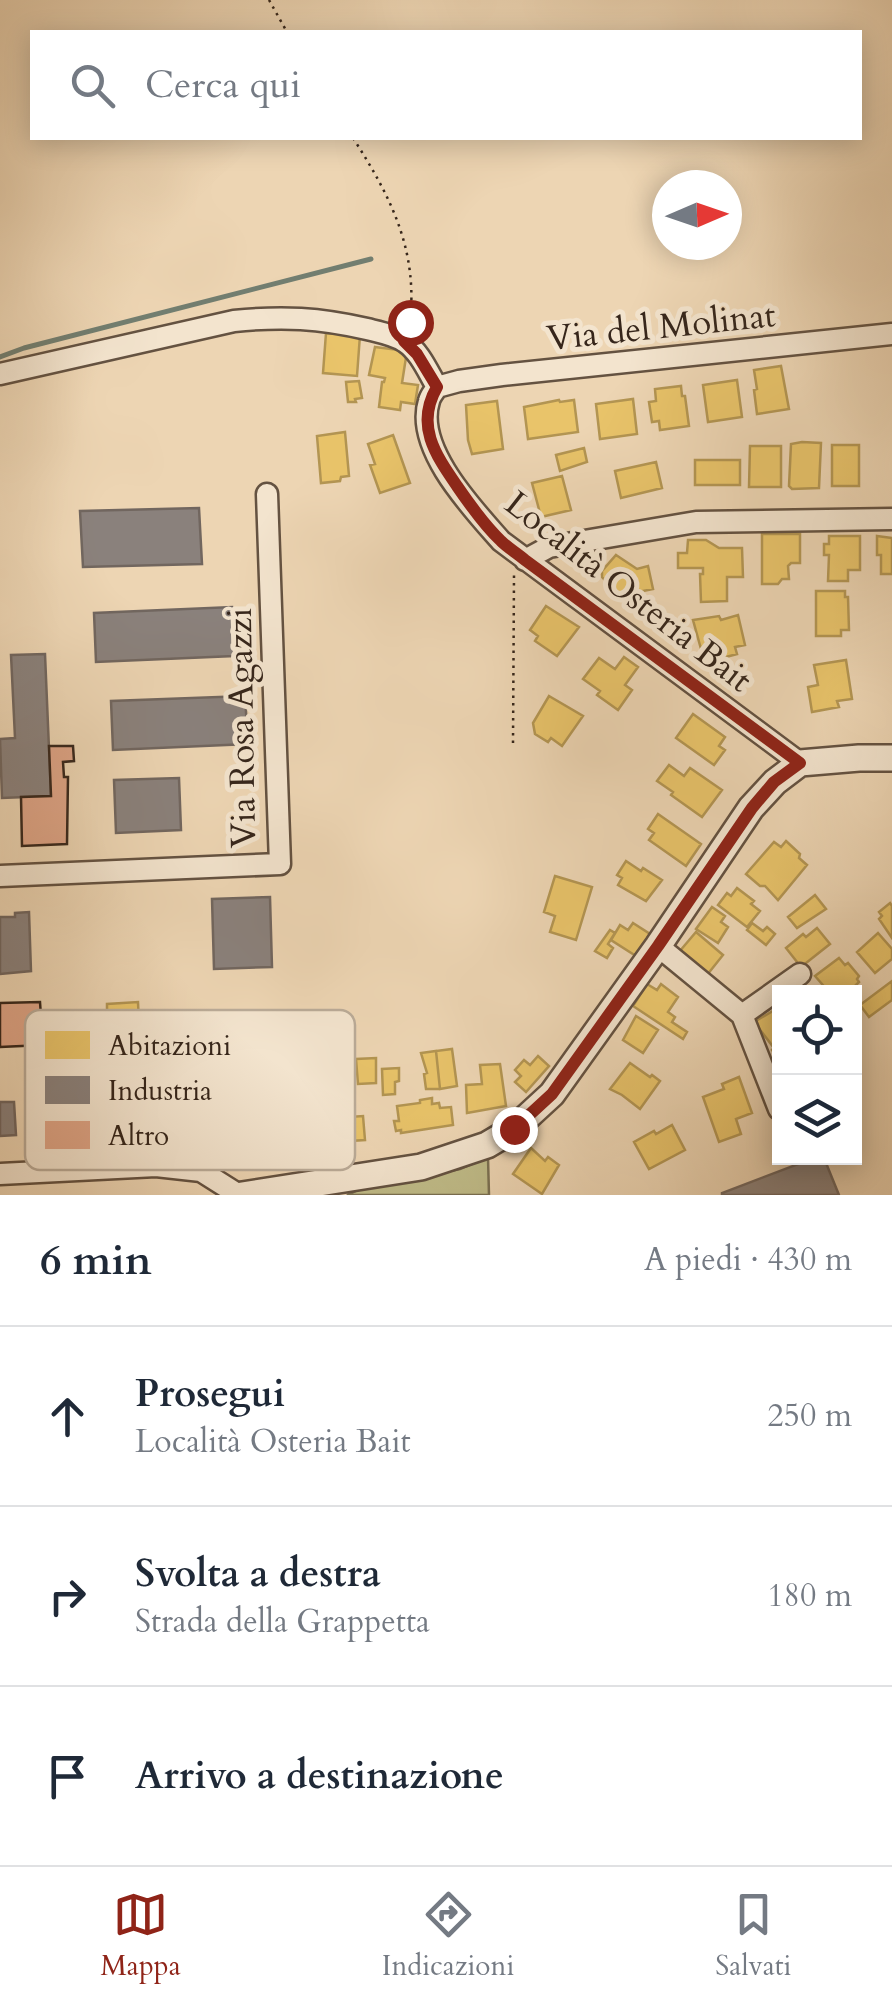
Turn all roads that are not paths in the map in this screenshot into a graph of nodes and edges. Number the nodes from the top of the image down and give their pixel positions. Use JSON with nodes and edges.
{"nodes":[{"id":1,"x":892,"y":334,"type":"edge"},
{"id":2,"x":0,"y":374,"type":"edge"},
{"id":3,"x":437,"y":387,"type":"junction"},
{"id":4,"x":267,"y":494,"type":"dead end"},
{"id":5,"x":892,"y":518,"type":"edge"},
{"id":6,"x":524,"y":559,"type":"junction"},
{"id":7,"x":892,"y":758,"type":"edge"},
{"id":8,"x":800,"y":763,"type":"junction"},
{"id":9,"x":0,"y":876,"type":"edge"},
{"id":10,"x":658,"y":946,"type":"junction"},
{"id":11,"x":800,"y":974,"type":"dead end"},
{"id":12,"x":742,"y":1014,"type":"junction"},
{"id":13,"x":772,"y":1092,"type":"edge"},
{"id":14,"x":78,"y":1170,"type":"edge"},
{"id":15,"x":201,"y":1170,"type":"edge"},
{"id":16,"x":0,"y":1174,"type":"edge"},
{"id":17,"x":337,"y":1188,"type":"edge"},
{"id":18,"x":251,"y":1194,"type":"edge"}],
"edges":[{"from":1,"to":3,"type":"street","name":"Via del Molinat"},
{"from":2,"to":3,"type":"street"},
{"from":3,"to":6,"type":"street","name":"Località Osteria Bait"},
{"from":4,"to":9,"type":"street","name":"Via Rosa Agazzi"},
{"from":5,"to":6,"type":"street"},
{"from":6,"to":8,"type":"street","name":"Località Osteria Bait"},
{"from":7,"to":8,"type":"street"},
{"from":8,"to":10,"type":"street"},
{"from":10,"to":12,"type":"street"},
{"from":10,"to":17,"type":"street"},
{"from":11,"to":12,"type":"street"},
{"from":12,"to":13,"type":"street"},
{"from":14,"to":16,"type":"street"},
{"from":15,"to":18,"type":"street"},
{"from":17,"to":18,"type":"street"}]}
